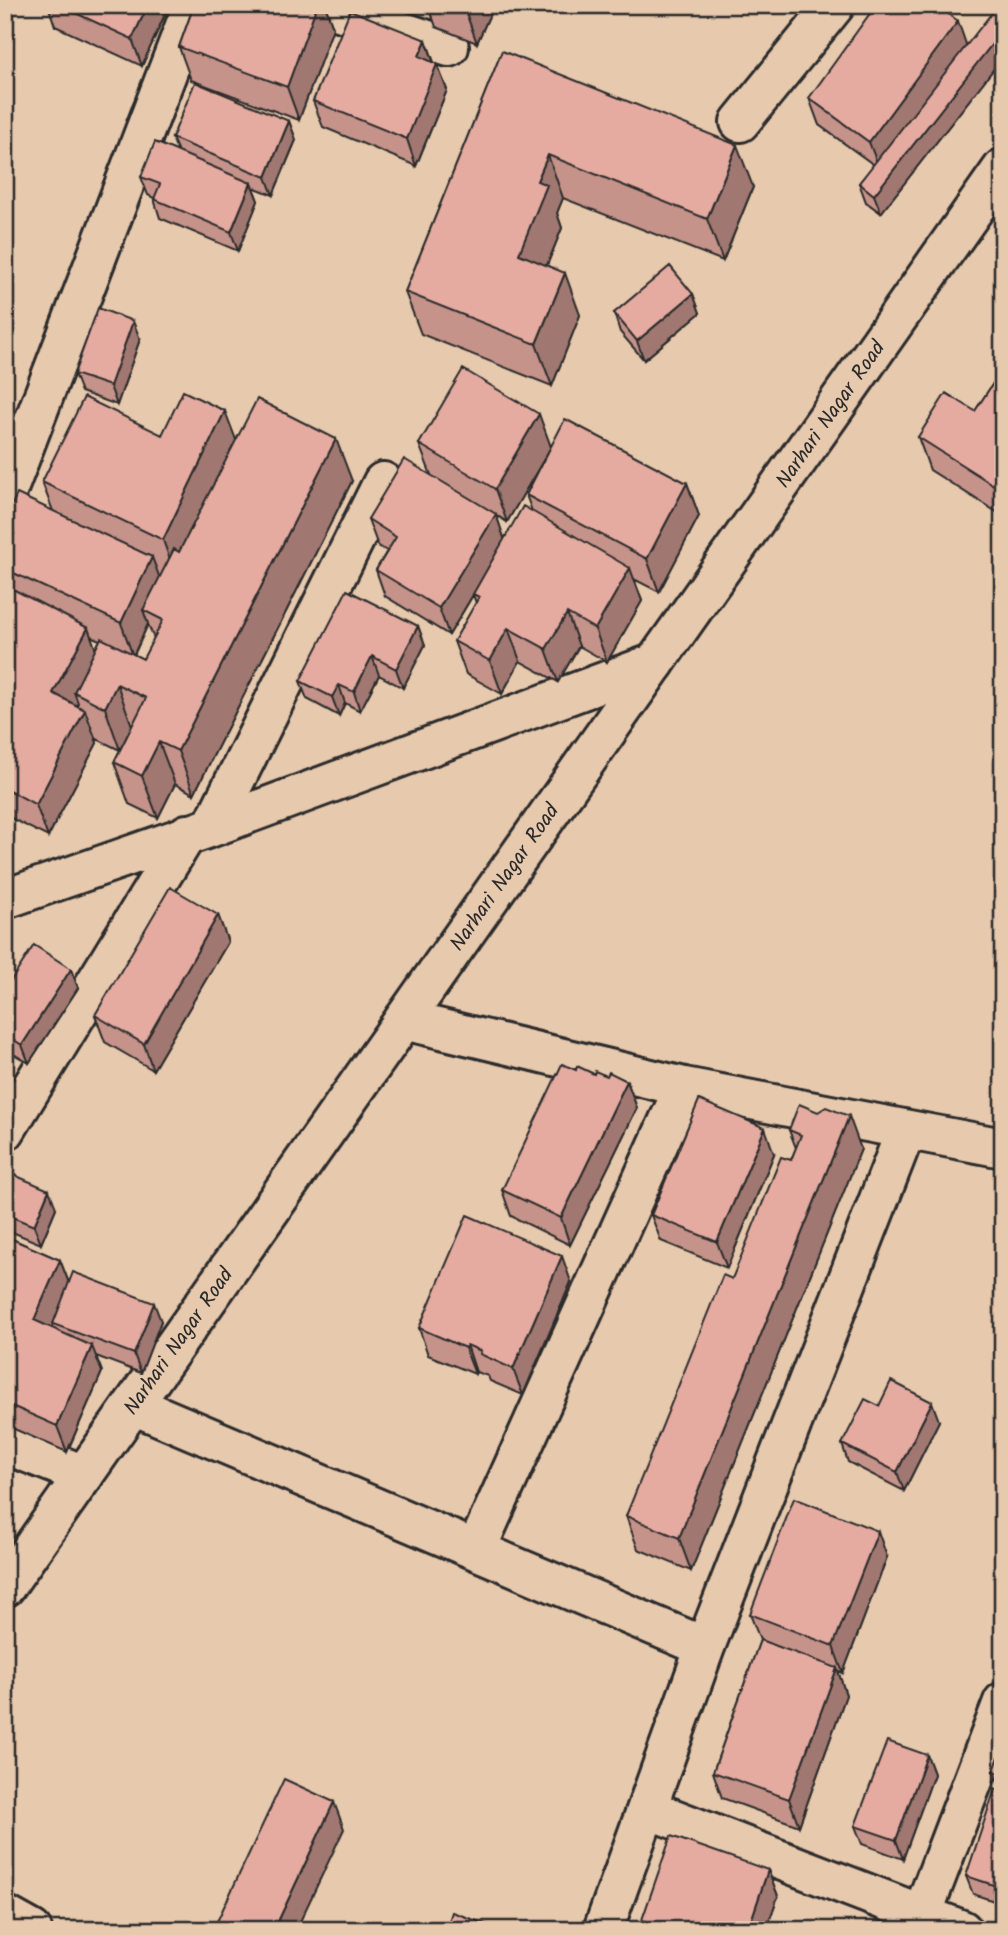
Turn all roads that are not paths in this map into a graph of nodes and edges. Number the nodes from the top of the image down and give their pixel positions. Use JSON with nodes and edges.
{"nodes":[{"id":1,"x":193,"y":5,"type":"edge"},
{"id":2,"x":321,"y":5,"type":"edge"},
{"id":3,"x":835,"y":5,"type":"edge"},
{"id":4,"x":449,"y":47,"type":"dead end"},
{"id":5,"x":740,"y":122,"type":"dead end"},
{"id":6,"x":1003,"y":168,"type":"edge"},
{"id":7,"x":383,"y":482,"type":"dead end"},
{"id":8,"x":5,"y":497,"type":"edge"},
{"id":9,"x":655,"y":663,"type":"junction"},
{"id":10,"x":200,"y":831,"type":"junction"},
{"id":11,"x":5,"y":899,"type":"edge"},
{"id":12,"x":404,"y":1020,"type":"junction"},
{"id":13,"x":684,"y":1087,"type":"junction"},
{"id":14,"x":906,"y":1130,"type":"junction"},
{"id":15,"x":5,"y":1131,"type":"edge"},
{"id":16,"x":1003,"y":1148,"type":"edge"},
{"id":17,"x":133,"y":1405,"type":"junction"},
{"id":18,"x":5,"y":1444,"type":"edge"},
{"id":19,"x":84,"y":1475,"type":"junction"},
{"id":20,"x":476,"y":1550,"type":"junction"},
{"id":21,"x":5,"y":1587,"type":"edge"},
{"id":22,"x":705,"y":1647,"type":"junction"},
{"id":23,"x":1003,"y":1702,"type":"edge"},
{"id":24,"x":648,"y":1809,"type":"junction"},
{"id":25,"x":5,"y":1915,"type":"edge"},
{"id":26,"x":918,"y":1922,"type":"edge"},
{"id":27,"x":32,"y":1930,"type":"edge"},
{"id":28,"x":603,"y":1930,"type":"edge"},
{"id":29,"x":962,"y":1930,"type":"edge"}],
"edges":[{"from":1,"to":8,"type":"street"},
{"from":2,"to":4,"type":"street"},
{"from":3,"to":5,"type":"street"},
{"from":6,"to":9,"type":"street","name":"Narhari Nagar Road"},
{"from":7,"to":10,"type":"street"},
{"from":9,"to":10,"type":"street"},
{"from":9,"to":12,"type":"street","name":"Narhari Nagar Road"},
{"from":10,"to":11,"type":"street"},
{"from":10,"to":15,"type":"street"},
{"from":12,"to":13,"type":"street"},
{"from":12,"to":17,"type":"street","name":"Narhari Nagar Road"},
{"from":13,"to":14,"type":"street"},
{"from":13,"to":20,"type":"street"},
{"from":14,"to":16,"type":"street"},
{"from":14,"to":22,"type":"street"},
{"from":17,"to":19,"type":"street","name":"Narhari Nagar Road"},
{"from":17,"to":20,"type":"street"},
{"from":18,"to":19,"type":"street"},
{"from":19,"to":21,"type":"street","name":"Narhari Nagar Road"},
{"from":20,"to":22,"type":"street"},
{"from":22,"to":24,"type":"street"},
{"from":23,"to":26,"type":"street"},
{"from":24,"to":26,"type":"street"},
{"from":24,"to":28,"type":"street"},
{"from":25,"to":27,"type":"street"},
{"from":26,"to":29,"type":"street"}]}
